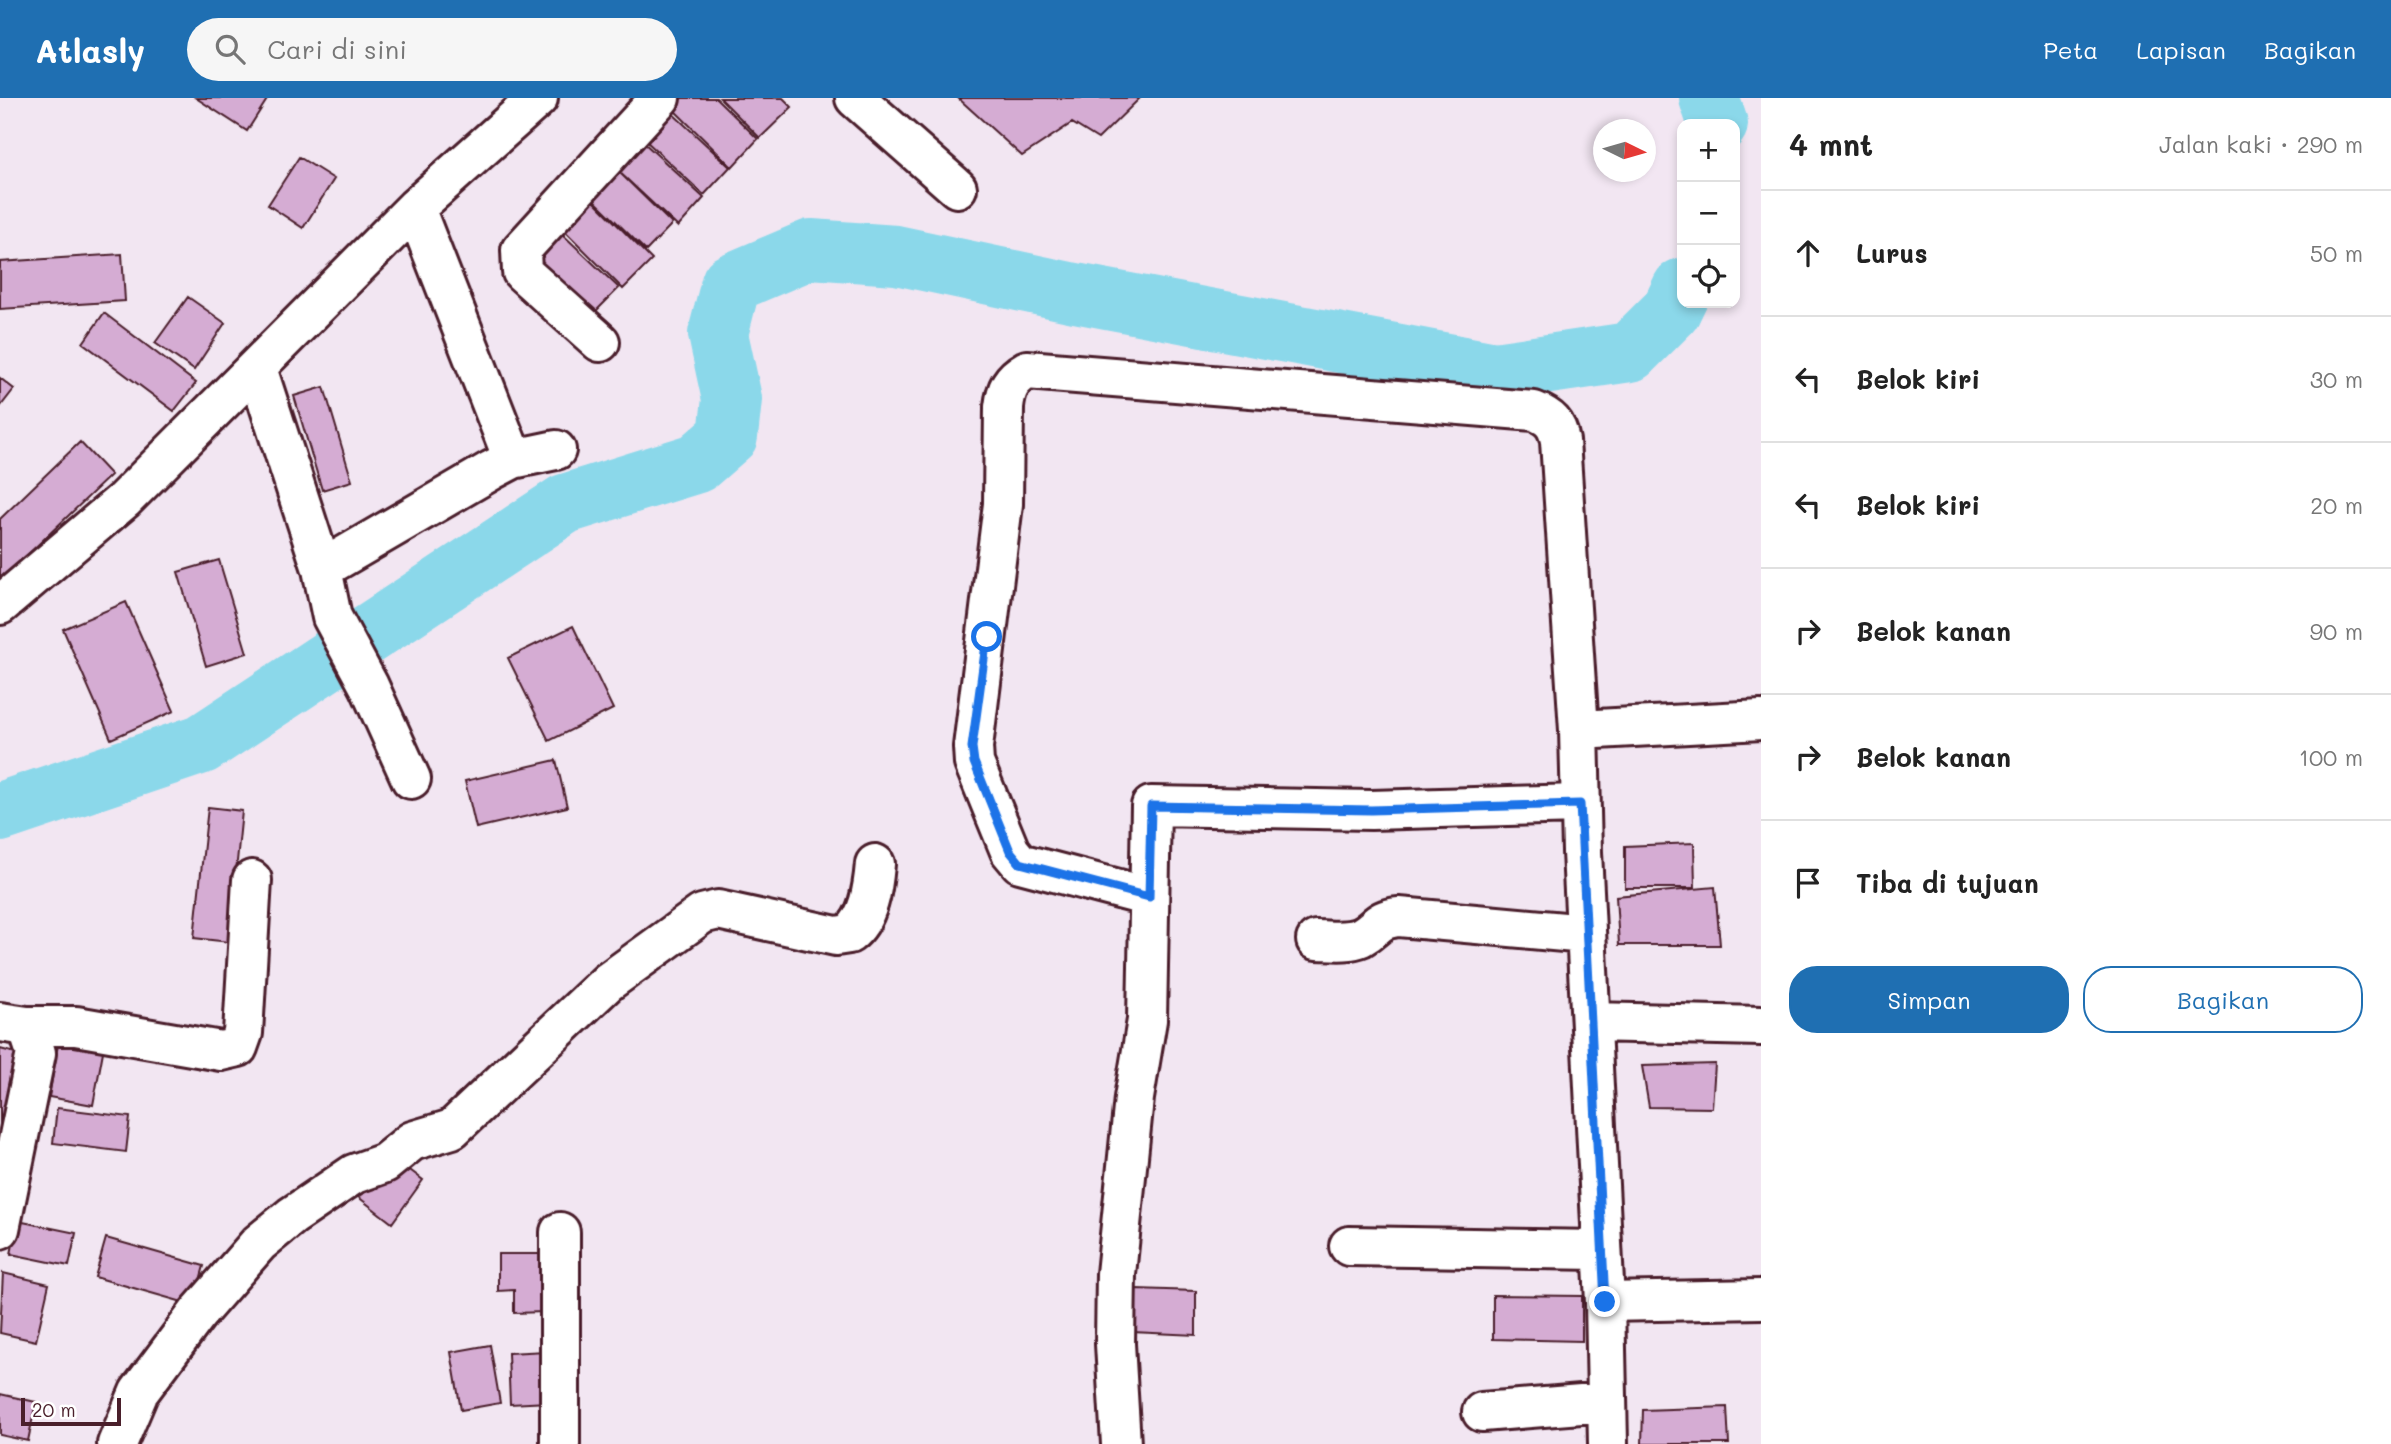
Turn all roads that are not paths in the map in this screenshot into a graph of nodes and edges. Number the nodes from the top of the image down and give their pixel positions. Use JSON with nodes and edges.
{"nodes":[{"id":1,"x":538,"y":98,"type":"edge"},
{"id":2,"x":660,"y":98,"type":"edge"},
{"id":3,"x":855,"y":98,"type":"edge"},
{"id":4,"x":957,"y":188,"type":"dead end"},
{"id":5,"x":415,"y":208,"type":"junction"},
{"id":6,"x":600,"y":342,"type":"dead end"},
{"id":7,"x":257,"y":368,"type":"junction"},
{"id":8,"x":556,"y":450,"type":"dead end"},
{"id":9,"x":513,"y":459,"type":"junction"},
{"id":10,"x":322,"y":569,"type":"junction"},
{"id":11,"x":0,"y":605,"type":"edge"},
{"id":12,"x":1761,"y":720,"type":"edge"},
{"id":13,"x":1579,"y":730,"type":"junction"},
{"id":14,"x":411,"y":779,"type":"dead end"},
{"id":15,"x":1580,"y":804,"type":"junction"},
{"id":16,"x":875,"y":864,"type":"dead end"},
{"id":17,"x":253,"y":880,"type":"dead end"},
{"id":18,"x":1149,"y":897,"type":"junction"},
{"id":19,"x":1586,"y":934,"type":"junction"},
{"id":20,"x":1316,"y":940,"type":"dead end"},
{"id":21,"x":1591,"y":1022,"type":"junction"},
{"id":22,"x":14,"y":1024,"type":"edge"},
{"id":23,"x":1761,"y":1026,"type":"edge"},
{"id":24,"x":0,"y":1229,"type":"edge"},
{"id":25,"x":560,"y":1232,"type":"dead end"},
{"id":26,"x":1349,"y":1246,"type":"dead end"},
{"id":27,"x":1602,"y":1250,"type":"junction"},
{"id":28,"x":1761,"y":1298,"type":"edge"},
{"id":29,"x":1605,"y":1302,"type":"junction"},
{"id":30,"x":1606,"y":1402,"type":"junction"},
{"id":31,"x":1482,"y":1412,"type":"dead end"},
{"id":32,"x":117,"y":1444,"type":"edge"},
{"id":33,"x":560,"y":1444,"type":"edge"},
{"id":34,"x":1121,"y":1444,"type":"edge"},
{"id":35,"x":1608,"y":1444,"type":"edge"}],
"edges":[{"from":1,"to":5,"type":"street"},
{"from":2,"to":6,"type":"street"},
{"from":3,"to":4,"type":"street"},
{"from":5,"to":7,"type":"street"},
{"from":5,"to":9,"type":"street"},
{"from":7,"to":10,"type":"street"},
{"from":7,"to":11,"type":"street"},
{"from":8,"to":9,"type":"street"},
{"from":9,"to":10,"type":"street"},
{"from":10,"to":14,"type":"street"},
{"from":12,"to":13,"type":"street"},
{"from":13,"to":15,"type":"street"},
{"from":13,"to":18,"type":"street"},
{"from":15,"to":18,"type":"street"},
{"from":15,"to":19,"type":"street"},
{"from":16,"to":32,"type":"street"},
{"from":17,"to":22,"type":"street"},
{"from":18,"to":34,"type":"street"},
{"from":19,"to":20,"type":"street"},
{"from":19,"to":21,"type":"street"},
{"from":21,"to":23,"type":"street"},
{"from":21,"to":27,"type":"street"},
{"from":22,"to":24,"type":"street"},
{"from":25,"to":33,"type":"street"},
{"from":26,"to":27,"type":"street"},
{"from":27,"to":29,"type":"street"},
{"from":28,"to":29,"type":"street"},
{"from":29,"to":30,"type":"street"},
{"from":30,"to":31,"type":"street"},
{"from":30,"to":35,"type":"street"}]}
